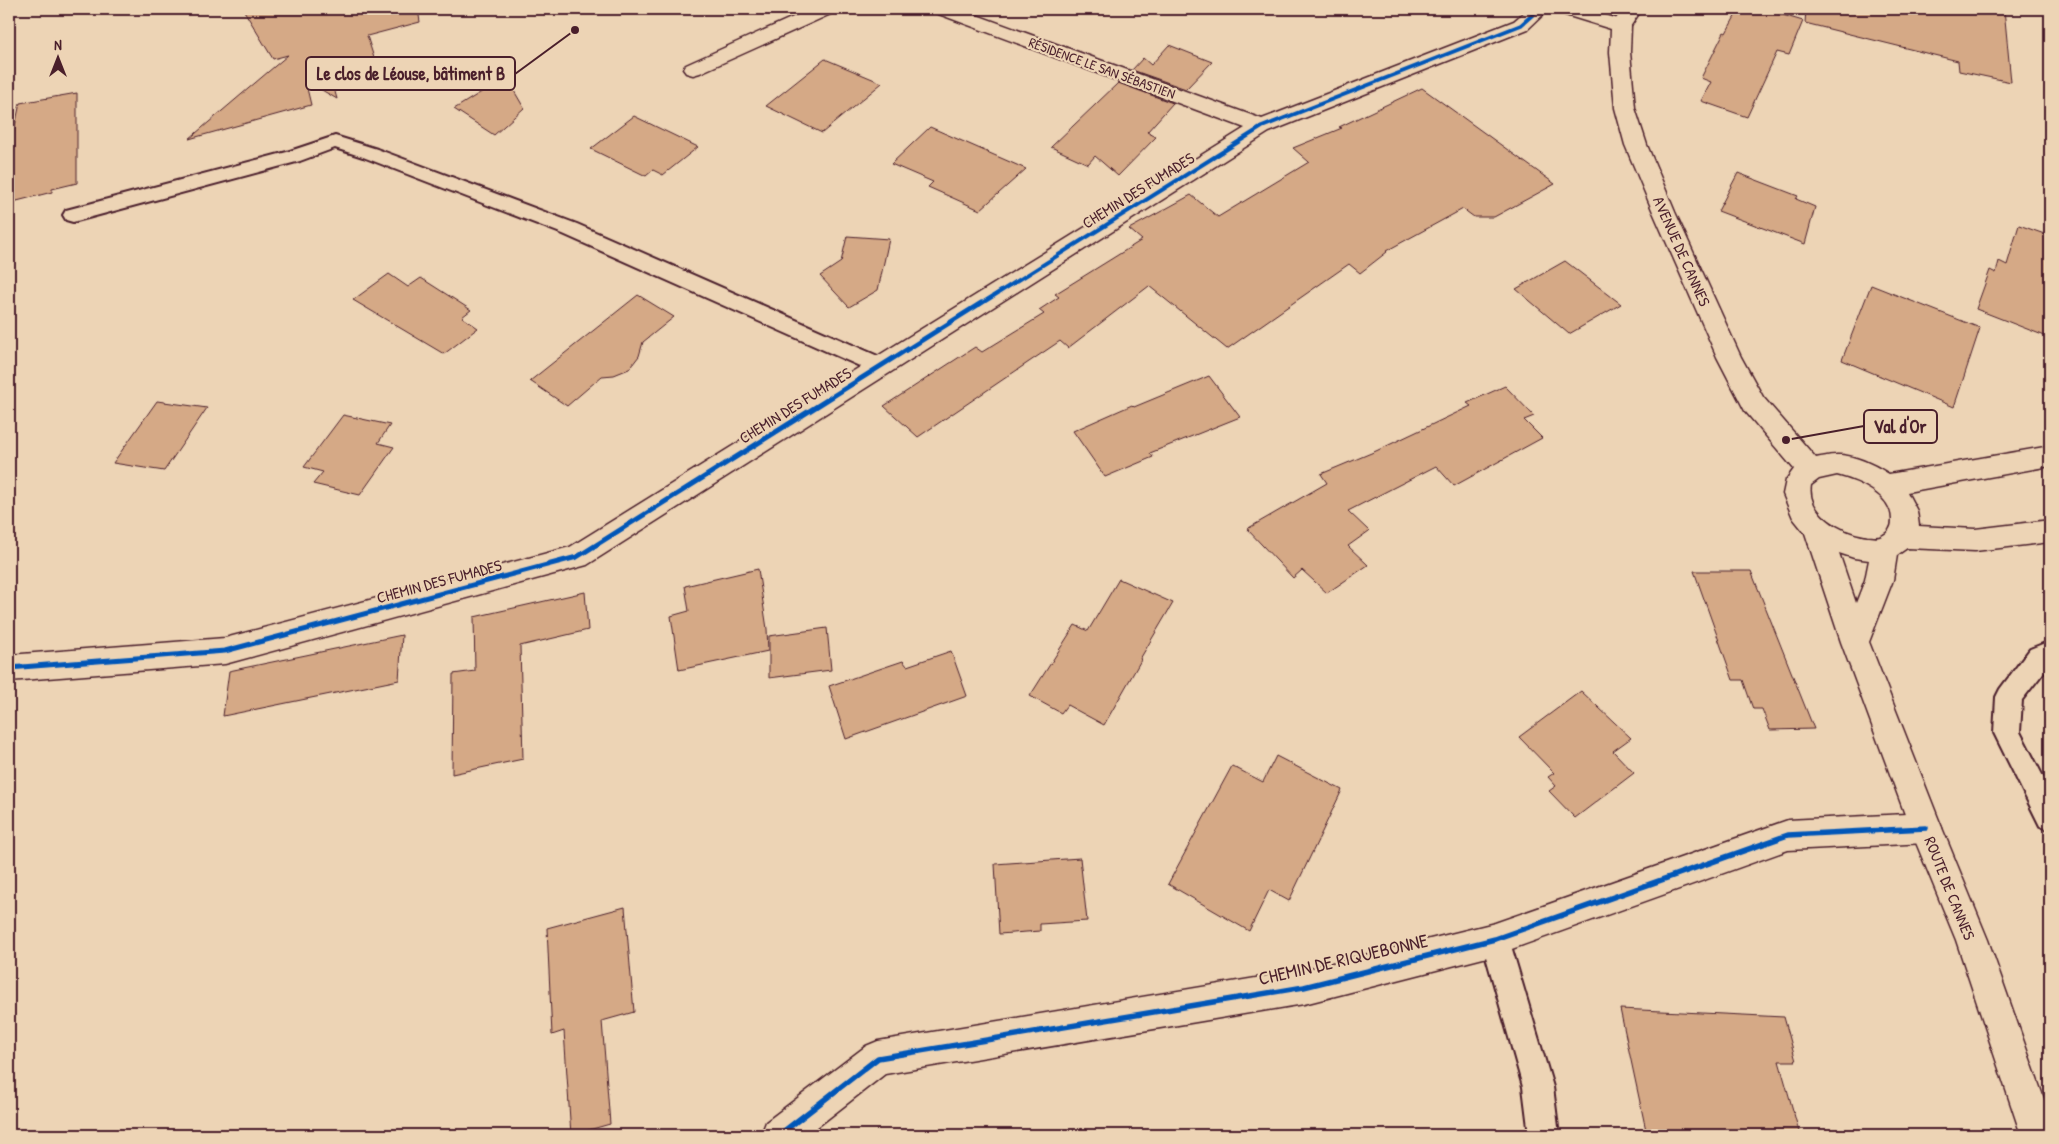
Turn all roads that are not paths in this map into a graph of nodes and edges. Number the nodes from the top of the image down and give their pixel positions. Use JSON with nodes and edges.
{"nodes":[{"id":1,"x":826,"y":9,"type":"edge"},
{"id":2,"x":943,"y":9,"type":"edge"},
{"id":3,"x":1539,"y":9,"type":"edge"},
{"id":4,"x":1566,"y":9,"type":"edge"},
{"id":5,"x":1626,"y":18,"type":"edge"},
{"id":6,"x":693,"y":69,"type":"dead end"},
{"id":7,"x":1262,"y":127,"type":"junction"},
{"id":8,"x":73,"y":215,"type":"dead end"},
{"id":9,"x":880,"y":366,"type":"junction"},
{"id":10,"x":2050,"y":456,"type":"edge"},
{"id":11,"x":1810,"y":470,"type":"junction"},
{"id":12,"x":1885,"y":485,"type":"junction"},
{"id":13,"x":1817,"y":529,"type":"junction"},
{"id":14,"x":2050,"y":531,"type":"edge"},
{"id":15,"x":1893,"y":542,"type":"junction"},
{"id":16,"x":1855,"y":642,"type":"junction"},
{"id":17,"x":2050,"y":652,"type":"edge"},
{"id":18,"x":9,"y":668,"type":"edge"},
{"id":19,"x":2050,"y":817,"type":"edge"},
{"id":20,"x":1926,"y":828,"type":"junction"},
{"id":21,"x":1495,"y":939,"type":"junction"},
{"id":22,"x":779,"y":1135,"type":"edge"},
{"id":23,"x":1544,"y":1135,"type":"edge"},
{"id":24,"x":2039,"y":1135,"type":"edge"}],
"edges":[{"from":1,"to":6,"type":"street"},
{"from":2,"to":7,"type":"street","name":"RÉSIDENCE LE SAN SÉBASTIEN"},
{"from":3,"to":7,"type":"street","name":"CHEMIN DES FUMADES"},
{"from":4,"to":5,"type":"street"},
{"from":5,"to":11,"type":"street","name":"AVENUE DE CANNES"},
{"from":7,"to":9,"type":"street","name":"CHEMIN DES FUMADES"},
{"from":8,"to":9,"type":"lane"},
{"from":9,"to":18,"type":"street","name":"CHEMIN DES FUMADES"},
{"from":10,"to":12,"type":"street"},
{"from":11,"to":12,"type":"street"},
{"from":11,"to":13,"type":"street"},
{"from":12,"to":15,"type":"street"},
{"from":13,"to":15,"type":"street"},
{"from":13,"to":16,"type":"street","name":"ROUTE DE CANNES"},
{"from":14,"to":15,"type":"street"},
{"from":15,"to":16,"type":"street"},
{"from":16,"to":20,"type":"street","name":"ROUTE DE CANNES"},
{"from":17,"to":19,"type":"lane"},
{"from":20,"to":21,"type":"street","name":"CHEMIN DE RIQUEBONNE"},
{"from":20,"to":24,"type":"street","name":"ROUTE DE CANNES"},
{"from":21,"to":22,"type":"street","name":"CHEMIN DE RIQUEBONNE"},
{"from":21,"to":23,"type":"lane"}]}
